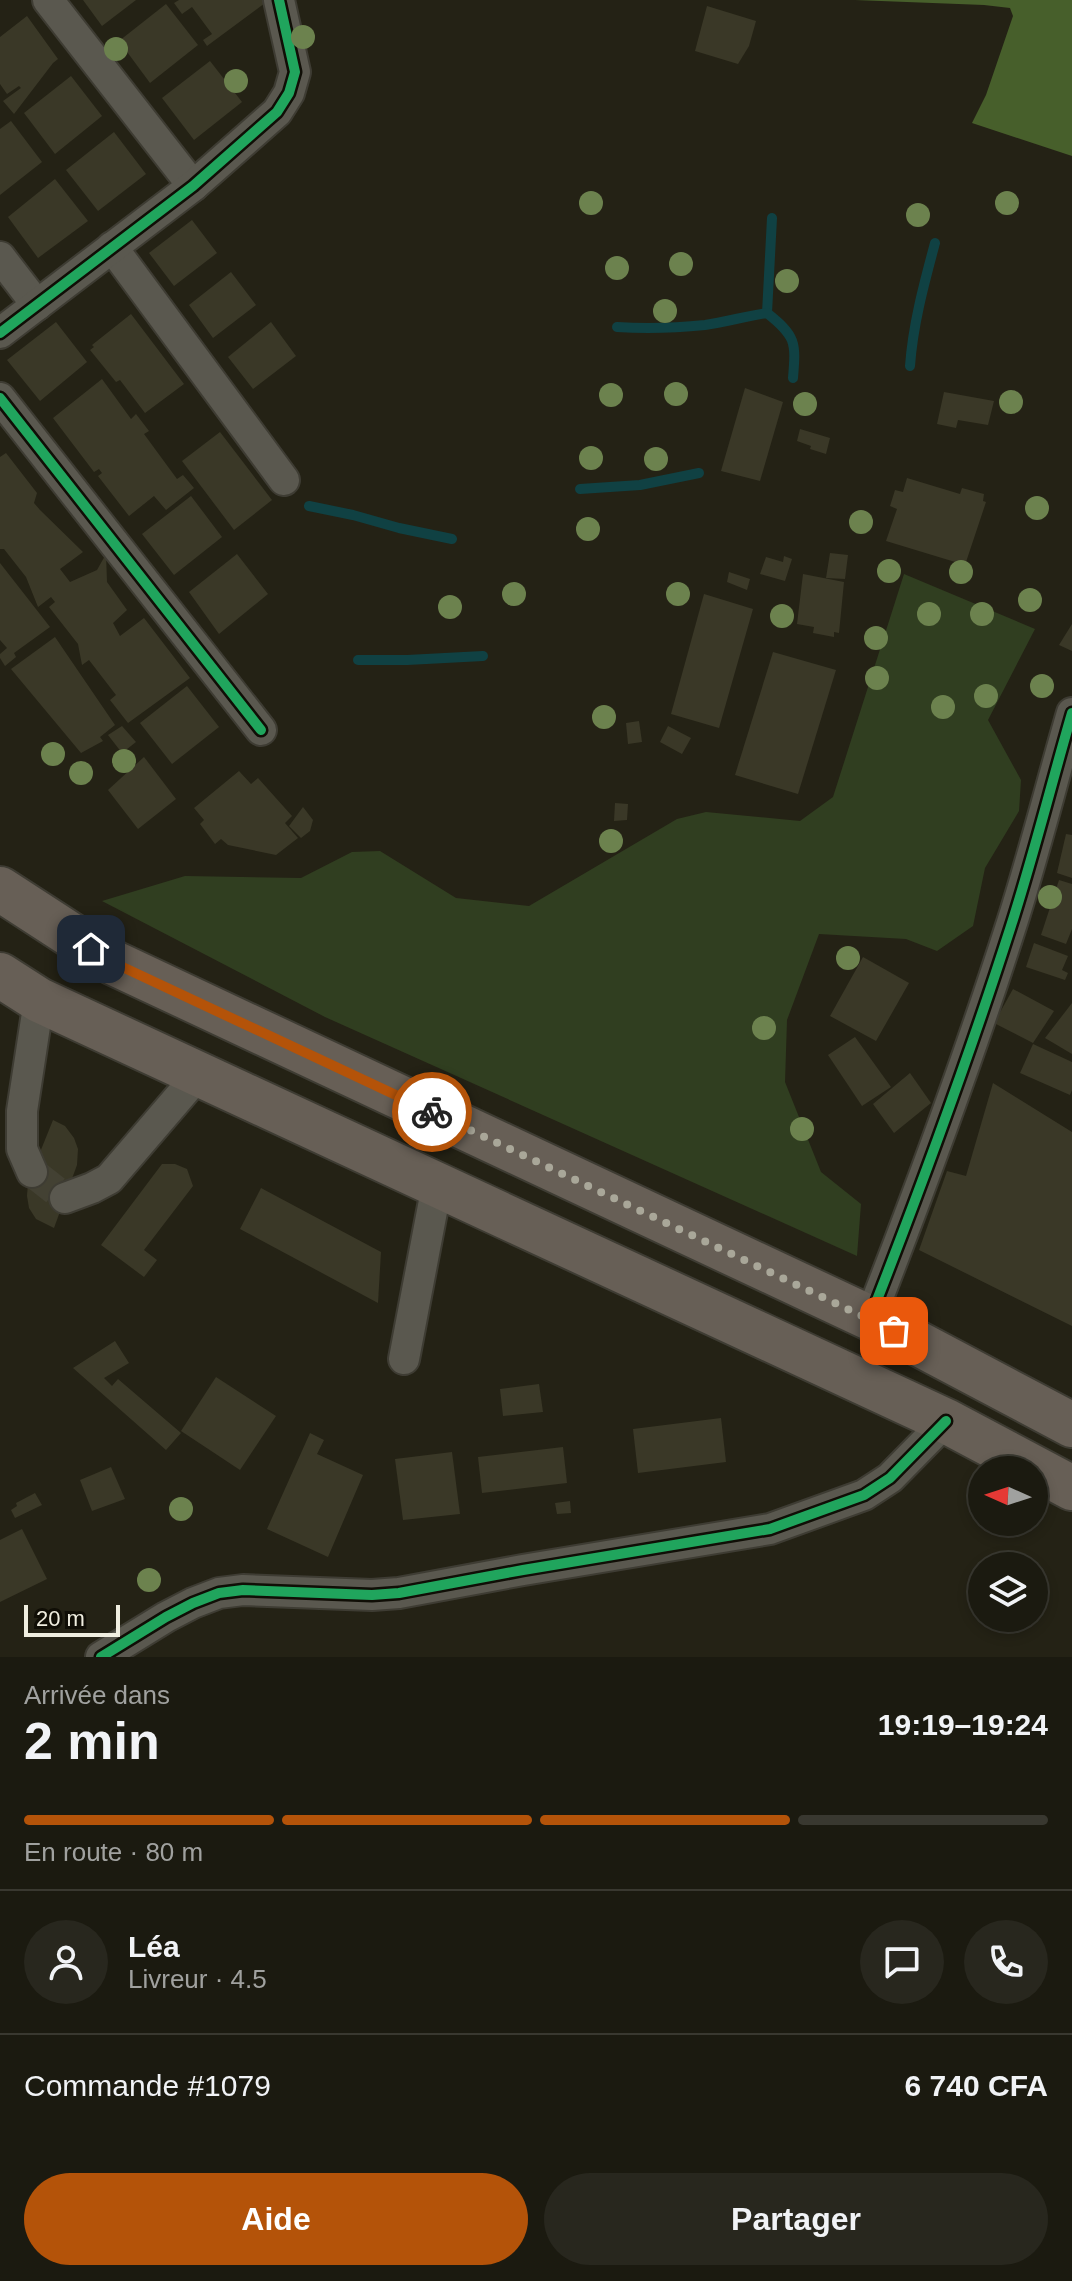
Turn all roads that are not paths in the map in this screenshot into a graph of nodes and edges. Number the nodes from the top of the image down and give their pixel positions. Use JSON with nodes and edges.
{"nodes":[{"id":1,"x":48,"y":0,"type":"edge"},
{"id":2,"x":279,"y":0,"type":"edge"},
{"id":3,"x":193,"y":186,"type":"junction"},
{"id":4,"x":112,"y":247,"type":"junction"},
{"id":5,"x":0,"y":257,"type":"edge"},
{"id":6,"x":37,"y":305,"type":"junction"},
{"id":7,"x":0,"y":333,"type":"edge"},
{"id":8,"x":0,"y":398,"type":"edge"},
{"id":9,"x":284,"y":480,"type":"dead end"},
{"id":10,"x":1072,"y":713,"type":"edge"},
{"id":11,"x":261,"y":730,"type":"dead end"},
{"id":12,"x":0,"y":889,"type":"edge"},
{"id":13,"x":0,"y":975,"type":"edge"},
{"id":14,"x":39,"y":1000,"type":"junction"},
{"id":15,"x":199,"y":1074,"type":"junction"},
{"id":16,"x":32,"y":1172,"type":"tunnel mouth"},
{"id":17,"x":437,"y":1185,"type":"junction"},
{"id":18,"x":65,"y":1198,"type":"dead end"},
{"id":19,"x":870,"y":1318,"type":"junction"},
{"id":20,"x":404,"y":1359,"type":"dead end"},
{"id":21,"x":946,"y":1421,"type":"junction"},
{"id":22,"x":1072,"y":1425,"type":"edge"},
{"id":23,"x":1072,"y":1488,"type":"edge"},
{"id":24,"x":101,"y":1657,"type":"edge"}],
"edges":[{"from":1,"to":3,"type":"street"},
{"from":2,"to":3,"type":"street"},
{"from":3,"to":4,"type":"street"},
{"from":4,"to":6,"type":"street"},
{"from":4,"to":9,"type":"street"},
{"from":5,"to":6,"type":"street"},
{"from":6,"to":7,"type":"street"},
{"from":8,"to":11,"type":"street"},
{"from":10,"to":19,"type":"street"},
{"from":12,"to":19,"type":"highway"},
{"from":13,"to":14,"type":"highway"},
{"from":14,"to":15,"type":"highway"},
{"from":14,"to":16,"type":"street"},
{"from":15,"to":17,"type":"highway"},
{"from":15,"to":18,"type":"street"},
{"from":17,"to":20,"type":"street"},
{"from":17,"to":21,"type":"highway"},
{"from":19,"to":22,"type":"highway"},
{"from":21,"to":23,"type":"highway"},
{"from":21,"to":24,"type":"street"}]}
